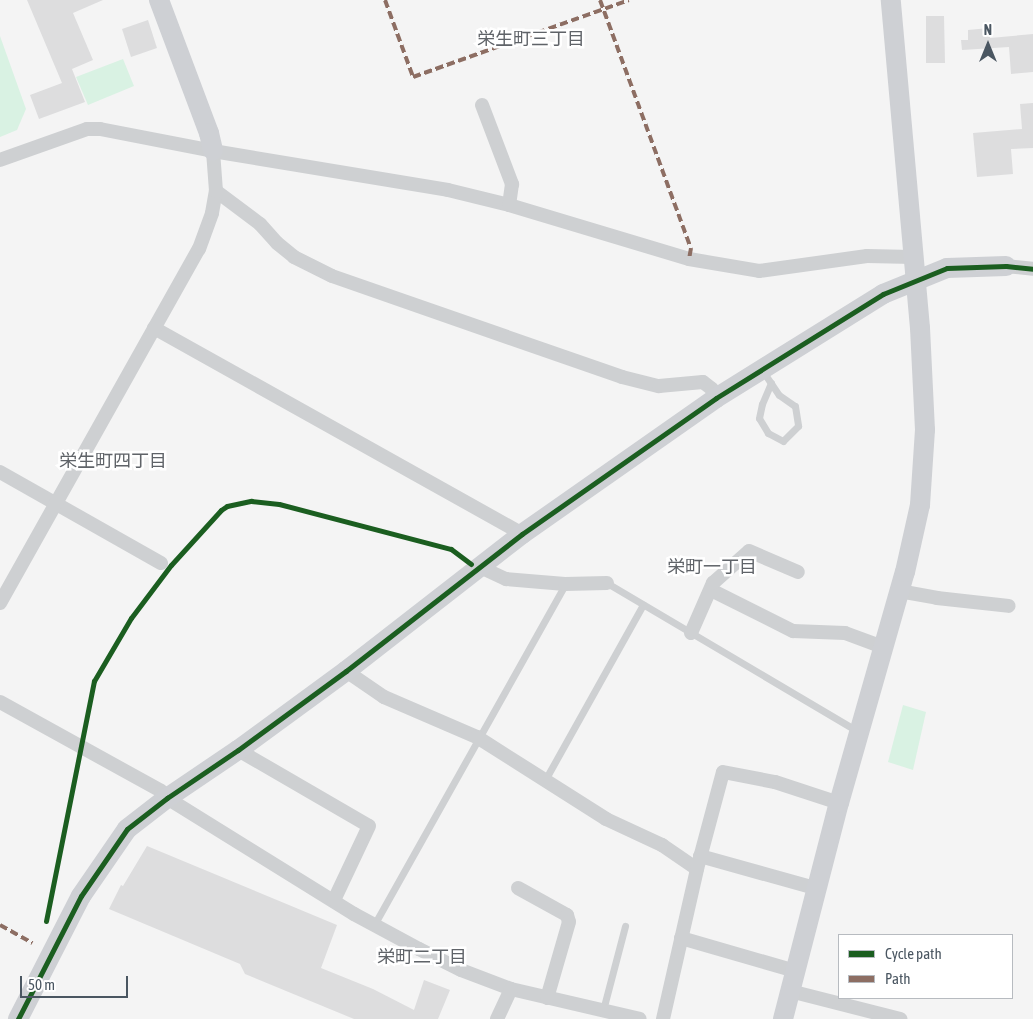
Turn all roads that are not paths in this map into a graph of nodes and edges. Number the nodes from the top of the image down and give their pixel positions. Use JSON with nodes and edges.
{"nodes":[{"id":1,"x":159,"y":0,"type":"edge"},
{"id":2,"x":891,"y":0,"type":"edge"},
{"id":3,"x":482,"y":105,"type":"dead end"},
{"id":4,"x":213,"y":152,"type":"junction"},
{"id":5,"x":0,"y":160,"type":"edge"},
{"id":6,"x":216,"y":190,"type":"junction"},
{"id":7,"x":509,"y":205,"type":"junction"},
{"id":8,"x":914,"y":257,"type":"junction"},
{"id":9,"x":1006,"y":266,"type":"joint"},
{"id":10,"x":1033,"y":269,"type":"edge"},
{"id":11,"x":915,"y":281,"type":"junction"},
{"id":12,"x":154,"y":328,"type":"junction"},
{"id":13,"x":766,"y":376,"type":"junction"},
{"id":14,"x":716,"y":398,"type":"junction"},
{"id":15,"x":0,"y":472,"type":"edge"},
{"id":16,"x":54,"y":504,"type":"junction"},
{"id":17,"x":522,"y":534,"type":"junction"},
{"id":18,"x":161,"y":563,"type":"dead end"},
{"id":19,"x":480,"y":567,"type":"junction"},
{"id":20,"x":798,"y":572,"type":"dead end"},
{"id":21,"x":607,"y":583,"type":"joint"},
{"id":22,"x":565,"y":584,"type":"junction"},
{"id":23,"x":710,"y":590,"type":"junction"},
{"id":24,"x":899,"y":591,"type":"junction"},
{"id":25,"x":0,"y":603,"type":"edge"},
{"id":26,"x":643,"y":606,"type":"junction"},
{"id":27,"x":1009,"y":606,"type":"dead end"},
{"id":28,"x":691,"y":633,"type":"junction"},
{"id":29,"x":883,"y":647,"type":"junction"},
{"id":30,"x":346,"y":671,"type":"junction"},
{"id":31,"x":0,"y":702,"type":"edge"},
{"id":32,"x":860,"y":732,"type":"junction"},
{"id":33,"x":477,"y":737,"type":"junction"},
{"id":34,"x":238,"y":750,"type":"junction"},
{"id":35,"x":545,"y":780,"type":"junction"},
{"id":36,"x":167,"y":798,"type":"junction"},
{"id":37,"x":839,"y":803,"type":"junction"},
{"id":38,"x":698,"y":863,"type":"junction"},
{"id":39,"x":518,"y":888,"type":"dead end"},
{"id":40,"x":818,"y":888,"type":"junction"},
{"id":41,"x":334,"y":900,"type":"junction"},
{"id":42,"x":374,"y":925,"type":"junction"},
{"id":43,"x":625,"y":926,"type":"dead end"},
{"id":44,"x":681,"y":938,"type":"junction"},
{"id":45,"x":793,"y":981,"type":"junction"},
{"id":46,"x":511,"y":989,"type":"junction"},
{"id":47,"x":838,"y":997,"type":"edge"},
{"id":48,"x":547,"y":998,"type":"junction"},
{"id":49,"x":844,"y":999,"type":"edge"},
{"id":50,"x":603,"y":1010,"type":"junction"},
{"id":51,"x":18,"y":1019,"type":"edge"},
{"id":52,"x":497,"y":1019,"type":"edge"},
{"id":53,"x":640,"y":1019,"type":"edge"},
{"id":54,"x":663,"y":1019,"type":"edge"},
{"id":55,"x":783,"y":1019,"type":"edge"},
{"id":56,"x":900,"y":1019,"type":"edge"}],
"edges":[{"from":1,"to":4,"type":"street"},
{"from":2,"to":8,"type":"street"},
{"from":3,"to":7,"type":"street"},
{"from":4,"to":5,"type":"street"},
{"from":4,"to":6,"type":"street"},
{"from":4,"to":7,"type":"street"},
{"from":6,"to":12,"type":"street"},
{"from":6,"to":14,"type":"street"},
{"from":7,"to":8,"type":"street"},
{"from":8,"to":11,"type":"street"},
{"from":9,"to":10,"type":"street"},
{"from":9,"to":11,"type":"street"},
{"from":11,"to":13,"type":"street"},
{"from":11,"to":24,"type":"street"},
{"from":12,"to":16,"type":"street"},
{"from":12,"to":17,"type":"street"},
{"from":13,"to":13,"type":"lane"},
{"from":13,"to":14,"type":"street"},
{"from":14,"to":17,"type":"street"},
{"from":15,"to":16,"type":"street"},
{"from":16,"to":18,"type":"street"},
{"from":16,"to":25,"type":"street"},
{"from":17,"to":19,"type":"street"},
{"from":19,"to":22,"type":"street"},
{"from":19,"to":30,"type":"street"},
{"from":20,"to":23,"type":"street"},
{"from":21,"to":22,"type":"street"},
{"from":21,"to":26,"type":"lane"},
{"from":22,"to":33,"type":"lane"},
{"from":23,"to":28,"type":"street"},
{"from":23,"to":29,"type":"street"},
{"from":24,"to":27,"type":"street"},
{"from":24,"to":29,"type":"street"},
{"from":26,"to":28,"type":"lane"},
{"from":26,"to":35,"type":"lane"},
{"from":28,"to":32,"type":"lane"},
{"from":29,"to":32,"type":"street"},
{"from":30,"to":33,"type":"street"},
{"from":30,"to":34,"type":"street"},
{"from":31,"to":36,"type":"street"},
{"from":32,"to":37,"type":"street"},
{"from":33,"to":35,"type":"street"},
{"from":33,"to":42,"type":"lane"},
{"from":34,"to":36,"type":"street"},
{"from":34,"to":41,"type":"street"},
{"from":35,"to":38,"type":"street"},
{"from":36,"to":41,"type":"street"},
{"from":36,"to":51,"type":"street"},
{"from":37,"to":38,"type":"street"},
{"from":37,"to":40,"type":"street"},
{"from":38,"to":40,"type":"street"},
{"from":38,"to":44,"type":"street"},
{"from":39,"to":48,"type":"street"},
{"from":40,"to":45,"type":"street"},
{"from":41,"to":42,"type":"street"},
{"from":42,"to":46,"type":"street"},
{"from":43,"to":50,"type":"lane"},
{"from":44,"to":45,"type":"street"},
{"from":44,"to":54,"type":"street"},
{"from":45,"to":47,"type":"street"},
{"from":45,"to":55,"type":"street"},
{"from":46,"to":48,"type":"street"},
{"from":46,"to":52,"type":"street"},
{"from":48,"to":50,"type":"street"},
{"from":49,"to":56,"type":"street"},
{"from":50,"to":53,"type":"street"}]}
